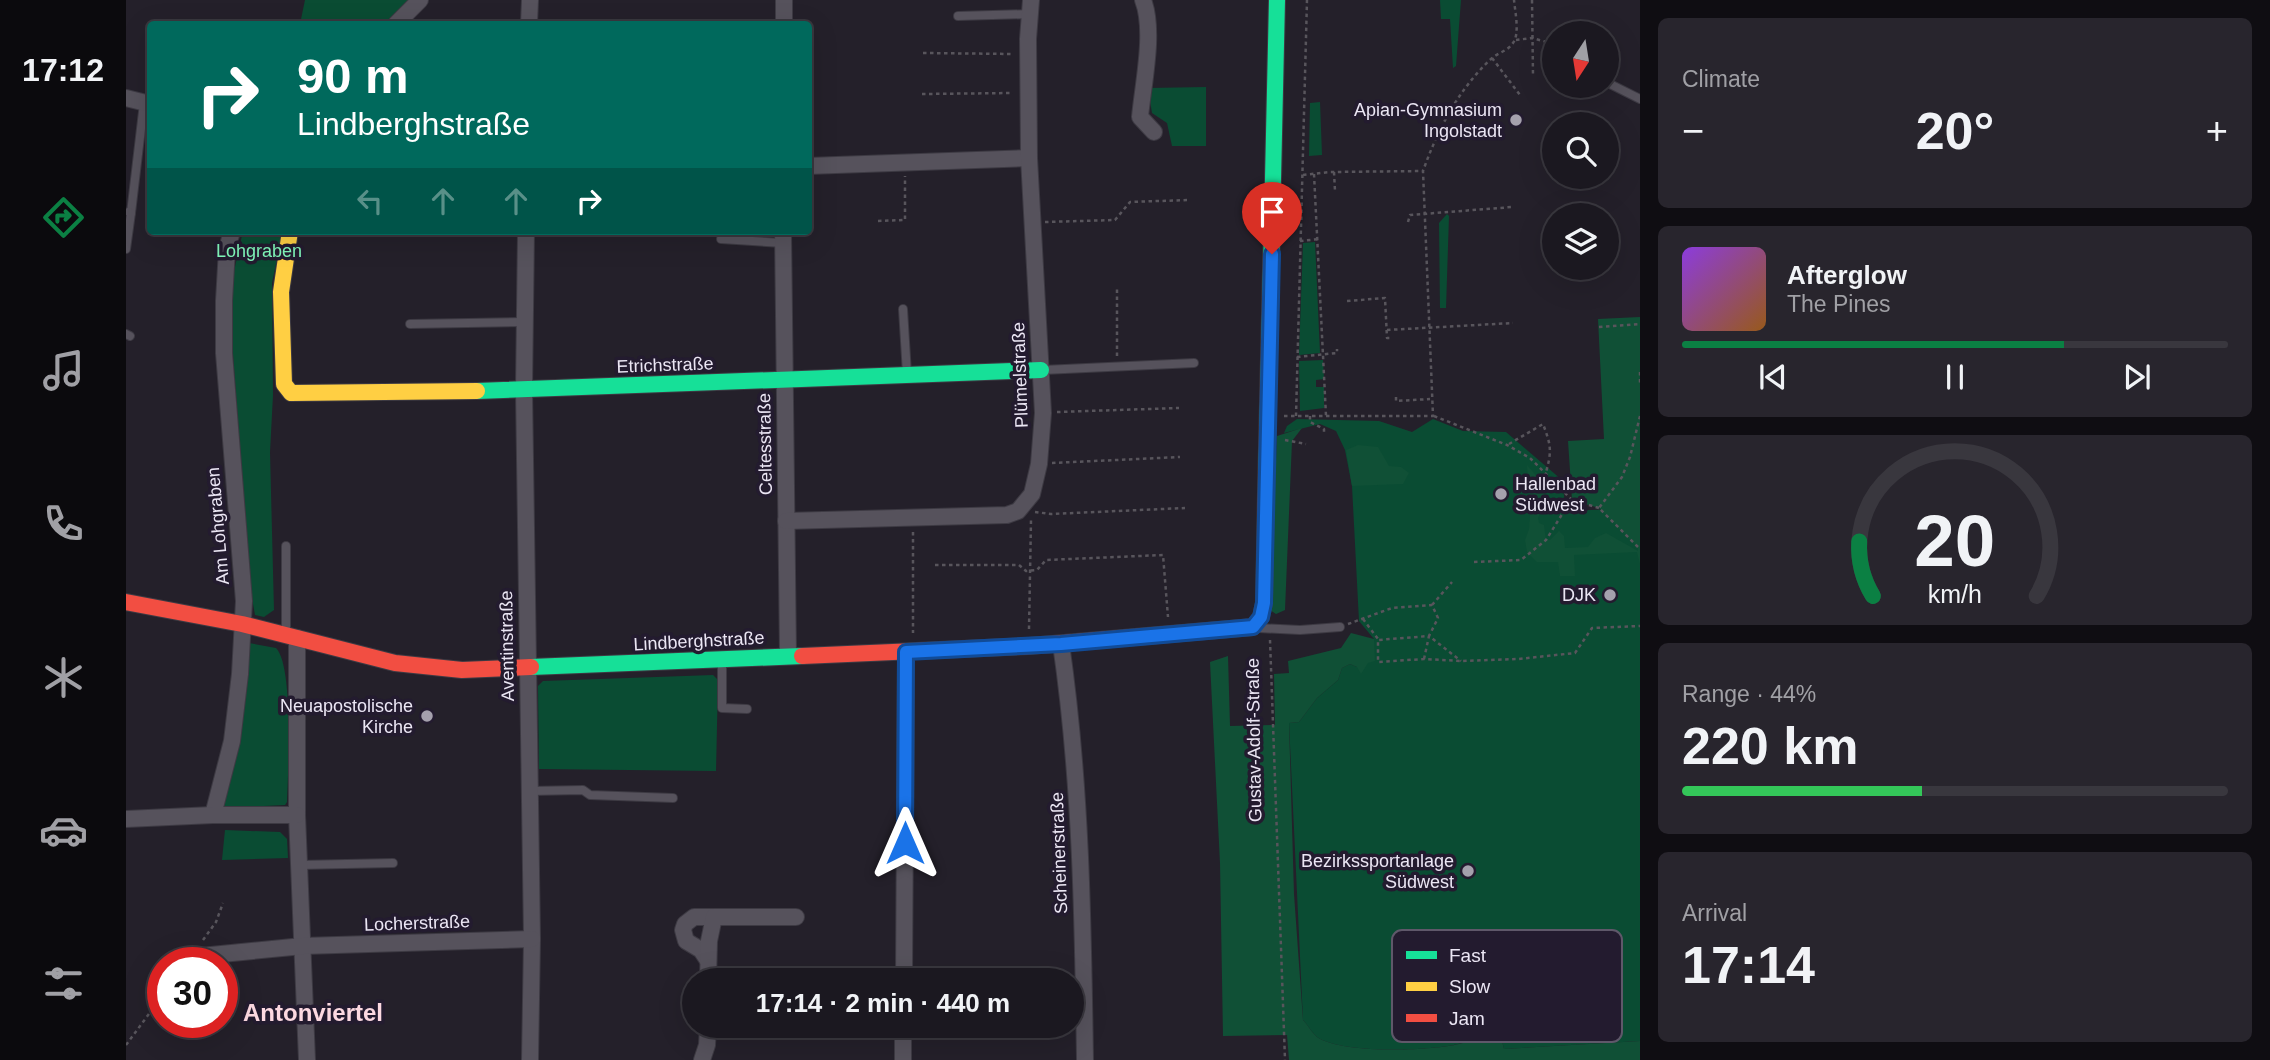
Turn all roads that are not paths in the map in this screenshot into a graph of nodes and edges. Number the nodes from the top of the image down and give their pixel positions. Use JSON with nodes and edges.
{"nodes":[{"id":1,"x":420,"y":0,"type":"edge"},
{"id":2,"x":530,"y":0,"type":"edge"},
{"id":3,"x":784,"y":0,"type":"edge"},
{"id":4,"x":1143,"y":0,"type":"edge"},
{"id":5,"x":1277,"y":0,"type":"edge"},
{"id":6,"x":1030,"y":7,"type":"edge"},
{"id":7,"x":958,"y":16,"type":"dead end"},
{"id":8,"x":399,"y":21,"type":"edge"},
{"id":9,"x":529,"y":21,"type":"edge"},
{"id":10,"x":783,"y":21,"type":"edge"},
{"id":11,"x":1619,"y":88,"type":"edge"},
{"id":12,"x":126,"y":98,"type":"edge"},
{"id":13,"x":1640,"y":99,"type":"edge"},
{"id":14,"x":147,"y":103,"type":"edge"},
{"id":15,"x":1154,"y":132,"type":"dead end"},
{"id":16,"x":1029,"y":158,"type":"junction"},
{"id":17,"x":812,"y":166,"type":"edge"},
{"id":18,"x":129,"y":212,"type":"edge"},
{"id":19,"x":231,"y":235,"type":"edge"},
{"id":20,"x":289,"y":235,"type":"edge"},
{"id":21,"x":526,"y":235,"type":"edge"},
{"id":22,"x":783,"y":237,"type":"edge"},
{"id":23,"x":721,"y":239,"type":"dead end"},
{"id":24,"x":126,"y":249,"type":"edge"},
{"id":25,"x":903,"y":309,"type":"dead end"},
{"id":26,"x":525,"y":322,"type":"junction"},
{"id":27,"x":410,"y":324,"type":"dead end"},
{"id":28,"x":1194,"y":363,"type":"dead end"},
{"id":29,"x":1041,"y":370,"type":"junction"},
{"id":30,"x":907,"y":377,"type":"junction"},
{"id":31,"x":783,"y":380,"type":"junction"},
{"id":32,"x":524,"y":390,"type":"junction"},
{"id":33,"x":786,"y":521,"type":"junction"},
{"id":34,"x":286,"y":545,"type":"dead end"},
{"id":35,"x":126,"y":602,"type":"edge"},
{"id":36,"x":242,"y":624,"type":"junction"},
{"id":37,"x":1340,"y":627,"type":"road end"},
{"id":38,"x":1260,"y":628,"type":"junction"},
{"id":39,"x":291,"y":636,"type":"junction"},
{"id":40,"x":1061,"y":644,"type":"junction"},
{"id":41,"x":910,"y":652,"type":"junction"},
{"id":42,"x":788,"y":655,"type":"junction"},
{"id":43,"x":722,"y":659,"type":"junction"},
{"id":44,"x":527,"y":669,"type":"junction"},
{"id":45,"x":747,"y":709,"type":"dead end"},
{"id":46,"x":529,"y":791,"type":"junction"},
{"id":47,"x":673,"y":798,"type":"dead end"},
{"id":48,"x":214,"y":815,"type":"junction"},
{"id":49,"x":297,"y":815,"type":"junction"},
{"id":50,"x":126,"y":819,"type":"edge"},
{"id":51,"x":393,"y":863,"type":"dead end"},
{"id":52,"x":299,"y":865,"type":"junction"},
{"id":53,"x":713,"y":917,"type":"junction"},
{"id":54,"x":796,"y":917,"type":"dead end"},
{"id":55,"x":532,"y":939,"type":"junction"},
{"id":56,"x":303,"y":946,"type":"junction"},
{"id":57,"x":238,"y":952,"type":"edge"},
{"id":58,"x":707,"y":959,"type":"junction"},
{"id":59,"x":707,"y":968,"type":"edge"},
{"id":60,"x":904,"y":968,"type":"edge"},
{"id":61,"x":1078,"y":968,"type":"edge"},
{"id":62,"x":707,"y":1038,"type":"edge"},
{"id":63,"x":903,"y":1038,"type":"edge"},
{"id":64,"x":1082,"y":1038,"type":"edge"},
{"id":65,"x":307,"y":1060,"type":"edge"},
{"id":66,"x":530,"y":1060,"type":"edge"},
{"id":67,"x":702,"y":1060,"type":"edge"},
{"id":68,"x":903,"y":1060,"type":"edge"},
{"id":69,"x":1085,"y":1060,"type":"edge"}],
"edges":[{"from":1,"to":8,"type":"street"},
{"from":2,"to":9,"type":"street"},
{"from":3,"to":10,"type":"street"},
{"from":4,"to":15,"type":"street"},
{"from":5,"to":38,"type":"street"},
{"from":6,"to":7,"type":"lane"},
{"from":6,"to":16,"type":"street","name":"Plümelstraße"},
{"from":11,"to":13,"type":"lane"},
{"from":12,"to":14,"type":"street"},
{"from":14,"to":18,"type":"lane"},
{"from":16,"to":17,"type":"street"},
{"from":16,"to":29,"type":"street","name":"Plümelstraße"},
{"from":18,"to":24,"type":"lane"},
{"from":19,"to":36,"type":"street","name":"Am Lohgraben"},
{"from":20,"to":32,"type":"street","name":"Etrichstraße"},
{"from":21,"to":26,"type":"street","name":"Aventinstraße"},
{"from":22,"to":23,"type":"lane"},
{"from":22,"to":31,"type":"street","name":"Celtesstraße"},
{"from":25,"to":30,"type":"lane"},
{"from":26,"to":27,"type":"lane"},
{"from":26,"to":32,"type":"street","name":"Aventinstraße"},
{"from":28,"to":29,"type":"lane"},
{"from":29,"to":30,"type":"street","name":"Etrichstraße"},
{"from":29,"to":33,"type":"street","name":"Plümelstraße"},
{"from":30,"to":31,"type":"street","name":"Etrichstraße"},
{"from":31,"to":32,"type":"street","name":"Etrichstraße"},
{"from":31,"to":33,"type":"street","name":"Celtesstraße"},
{"from":32,"to":44,"type":"street","name":"Aventinstraße"},
{"from":33,"to":42,"type":"street","name":"Celtesstraße"},
{"from":34,"to":39,"type":"lane"},
{"from":35,"to":36,"type":"street","name":"Lindberghstraße"},
{"from":36,"to":39,"type":"street","name":"Lindberghstraße"},
{"from":36,"to":48,"type":"street","name":"Am Lohgraben"},
{"from":37,"to":38,"type":"lane"},
{"from":38,"to":40,"type":"street","name":"Lindberghstraße"},
{"from":39,"to":44,"type":"street","name":"Lindberghstraße"},
{"from":39,"to":49,"type":"street"},
{"from":40,"to":41,"type":"street","name":"Lindberghstraße"},
{"from":40,"to":61,"type":"street","name":"Scheinerstraße"},
{"from":41,"to":42,"type":"street","name":"Lindberghstraße"},
{"from":41,"to":60,"type":"street"},
{"from":42,"to":43,"type":"street","name":"Lindberghstraße"},
{"from":43,"to":44,"type":"street","name":"Lindberghstraße"},
{"from":43,"to":45,"type":"lane"},
{"from":44,"to":46,"type":"street","name":"Aventinstraße"},
{"from":46,"to":47,"type":"lane"},
{"from":46,"to":55,"type":"street","name":"Aventinstraße"},
{"from":48,"to":49,"type":"street"},
{"from":48,"to":50,"type":"street"},
{"from":49,"to":52,"type":"street"},
{"from":51,"to":52,"type":"lane"},
{"from":52,"to":56,"type":"street"},
{"from":53,"to":54,"type":"street"},
{"from":53,"to":58,"type":"street"},
{"from":53,"to":58,"type":"street"},
{"from":55,"to":56,"type":"street","name":"Locherstraße"},
{"from":55,"to":66,"type":"street","name":"Aventinstraße"},
{"from":56,"to":57,"type":"street"},
{"from":56,"to":65,"type":"street"},
{"from":58,"to":59,"type":"street"},
{"from":62,"to":67,"type":"street"},
{"from":63,"to":68,"type":"street"},
{"from":64,"to":69,"type":"street","name":"Scheinerstraße"}]}
